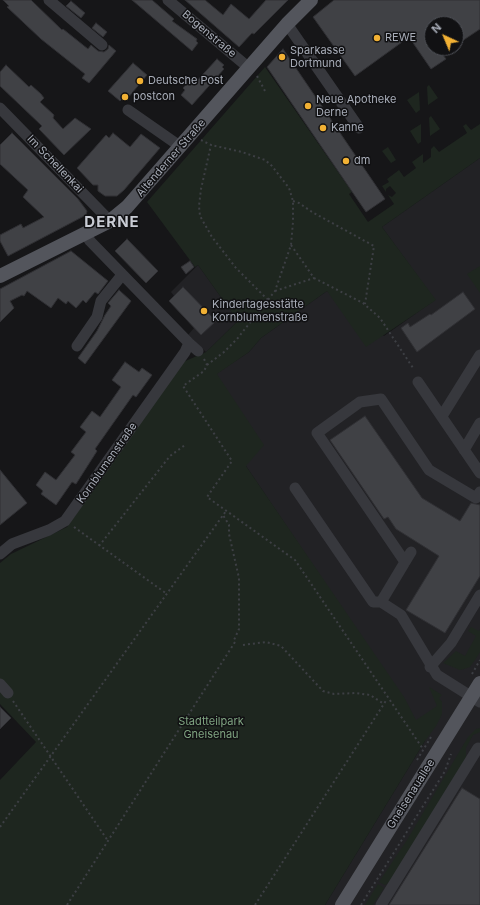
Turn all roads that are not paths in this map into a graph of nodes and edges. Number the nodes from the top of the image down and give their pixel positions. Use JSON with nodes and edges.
{"nodes":[{"id":1,"x":49,"y":0,"type":"edge"},
{"id":2,"x":168,"y":0,"type":"edge"},
{"id":3,"x":311,"y":0,"type":"edge"},
{"id":4,"x":287,"y":24,"type":"junction"},
{"id":5,"x":102,"y":45,"type":"dead end"},
{"id":6,"x":253,"y":71,"type":"junction"},
{"id":7,"x":0,"y":108,"type":"edge"},
{"id":8,"x":128,"y":110,"type":"dead end"},
{"id":9,"x":359,"y":128,"type":"dead end"},
{"id":10,"x":181,"y":147,"type":"junction"},
{"id":11,"x":110,"y":221,"type":"junction"},
{"id":12,"x":85,"y":233,"type":"junction"},
{"id":13,"x":122,"y":275,"type":"junction"},
{"id":14,"x":0,"y":276,"type":"edge"},
{"id":15,"x":189,"y":343,"type":"junction"},
{"id":16,"x":77,"y":346,"type":"dead end"},
{"id":17,"x":198,"y":351,"type":"road end"},
{"id":18,"x":480,"y":355,"type":"edge"},
{"id":19,"x":418,"y":382,"type":"dead end"},
{"id":20,"x":442,"y":416,"type":"junction"},
{"id":21,"x":480,"y":423,"type":"edge"},
{"id":22,"x":464,"y":450,"type":"junction"},
{"id":23,"x":480,"y":473,"type":"edge"},
{"id":24,"x":295,"y":488,"type":"dead end"},
{"id":25,"x":480,"y":492,"type":"edge"},
{"id":26,"x":412,"y":552,"type":"dead end"},
{"id":27,"x":0,"y":554,"type":"edge"},
{"id":28,"x":405,"y":562,"type":"junction"},
{"id":29,"x":480,"y":595,"type":"edge"},
{"id":30,"x":381,"y":602,"type":"junction"},
{"id":31,"x":430,"y":667,"type":"junction"},
{"id":32,"x":480,"y":683,"type":"edge"},
{"id":33,"x":0,"y":684,"type":"edge"},
{"id":34,"x":8,"y":693,"type":"road end"},
{"id":35,"x":476,"y":699,"type":"edge"},
{"id":36,"x":480,"y":749,"type":"edge"},
{"id":37,"x":342,"y":905,"type":"edge"},
{"id":38,"x":381,"y":905,"type":"edge"}],
"edges":[{"from":1,"to":5,"type":"street"},
{"from":2,"to":6,"type":"street","name":"Bogenstraße"},
{"from":3,"to":4,"type":"main road","name":"Altenderner Straße"},
{"from":4,"to":6,"type":"main road","name":"Altenderner Straße"},
{"from":4,"to":9,"type":"street"},
{"from":6,"to":10,"type":"main road","name":"Altenderner Straße"},
{"from":7,"to":11,"type":"street","name":"Im Schellenkai"},
{"from":8,"to":10,"type":"street"},
{"from":10,"to":11,"type":"main road","name":"Altenderner Straße"},
{"from":11,"to":12,"type":"main road","name":"Altenderner Straße"},
{"from":12,"to":13,"type":"street"},
{"from":12,"to":14,"type":"main road","name":"Altenderner Straße"},
{"from":13,"to":15,"type":"street"},
{"from":13,"to":16,"type":"street"},
{"from":15,"to":17,"type":"street"},
{"from":15,"to":27,"type":"street","name":"Kornblumenstraße"},
{"from":18,"to":20,"type":"street"},
{"from":19,"to":20,"type":"street"},
{"from":20,"to":22,"type":"street"},
{"from":21,"to":22,"type":"street"},
{"from":22,"to":23,"type":"street"},
{"from":24,"to":30,"type":"street"},
{"from":25,"to":28,"type":"street"},
{"from":26,"to":28,"type":"street"},
{"from":28,"to":30,"type":"street"},
{"from":29,"to":31,"type":"street"},
{"from":30,"to":31,"type":"street"},
{"from":31,"to":35,"type":"street"},
{"from":32,"to":35,"type":"main road","name":"Gneisenauallee"},
{"from":33,"to":34,"type":"street"},
{"from":35,"to":37,"type":"main road","name":"Gneisenauallee"},
{"from":36,"to":38,"type":"street"}]}
